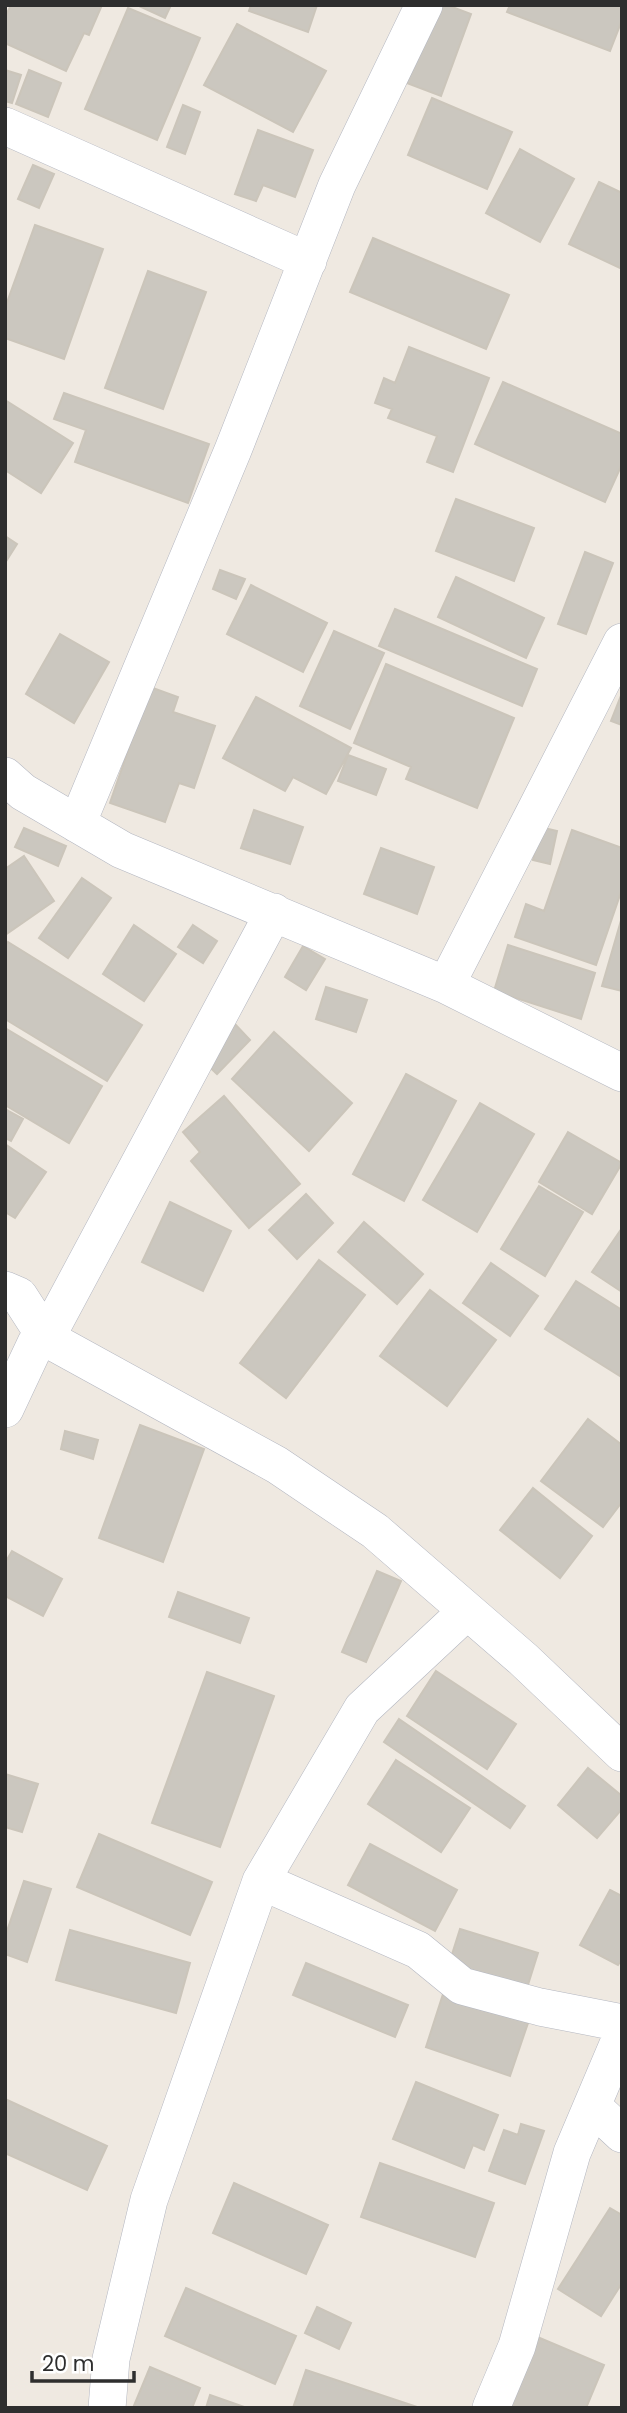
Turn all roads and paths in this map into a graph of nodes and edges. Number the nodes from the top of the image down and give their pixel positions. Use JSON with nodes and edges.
{"nodes":[{"id":1,"x":424,"y":5,"type":"edge"},
{"id":2,"x":5,"y":125,"type":"edge"},
{"id":3,"x":308,"y":261,"type":"junction"},
{"id":4,"x":622,"y":642,"type":"edge"},
{"id":5,"x":5,"y":776,"type":"edge"},
{"id":6,"x":78,"y":824,"type":"junction"},
{"id":7,"x":274,"y":912,"type":"junction"},
{"id":8,"x":446,"y":985,"type":"junction"},
{"id":9,"x":622,"y":1073,"type":"edge"},
{"id":10,"x":5,"y":1290,"type":"edge"},
{"id":11,"x":47,"y":1338,"type":"junction"},
{"id":12,"x":5,"y":1409,"type":"edge"},
{"id":13,"x":467,"y":1611,"type":"junction"},
{"id":14,"x":622,"y":1753,"type":"edge"},
{"id":15,"x":261,"y":1881,"type":"junction"},
{"id":16,"x":622,"y":2023,"type":"edge"},
{"id":17,"x":622,"y":2035,"type":"edge"},
{"id":18,"x":592,"y":2106,"type":"junction"},
{"id":19,"x":622,"y":2133,"type":"edge"},
{"id":20,"x":107,"y":2408,"type":"edge"},
{"id":21,"x":492,"y":2408,"type":"edge"}],
"edges":[{"from":1,"to":3,"type":"street"},
{"from":2,"to":3,"type":"street"},
{"from":3,"to":6,"type":"street"},
{"from":4,"to":8,"type":"street"},
{"from":5,"to":6,"type":"street"},
{"from":6,"to":7,"type":"street"},
{"from":7,"to":8,"type":"street"},
{"from":7,"to":11,"type":"street"},
{"from":8,"to":9,"type":"street"},
{"from":10,"to":11,"type":"street"},
{"from":11,"to":12,"type":"street"},
{"from":11,"to":13,"type":"street"},
{"from":13,"to":14,"type":"street"},
{"from":13,"to":15,"type":"street"},
{"from":15,"to":16,"type":"street"},
{"from":15,"to":20,"type":"street"},
{"from":17,"to":18,"type":"street"},
{"from":18,"to":19,"type":"street"},
{"from":18,"to":21,"type":"street"}]}
